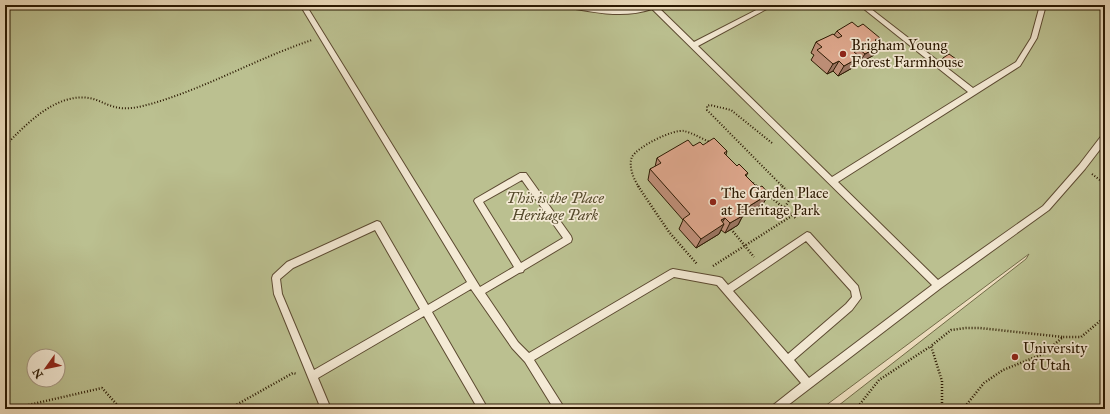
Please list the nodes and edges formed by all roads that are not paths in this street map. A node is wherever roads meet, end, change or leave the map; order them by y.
1 (303, 5) edge
2 (564, 5) edge
3 (771, 5) edge
4 (862, 5) edge
5 (1043, 5) edge
6 (653, 6) edge
7 (693, 45) junction
8 (973, 92) junction
9 (1105, 137) edge
10 (832, 181) junction
11 (520, 268) junction
12 (473, 283) junction
13 (938, 284) junction
14 (727, 290) junction
15 (479, 292) junction
16 (426, 311) junction
17 (528, 359) junction
18 (787, 360) junction
19 (312, 376) junction
20 (808, 384) junction
21 (326, 409) edge
22 (483, 409) edge
23 (560, 409) edge
24 (775, 409) edge

1 - 12 lane
2 - 6 lane
3 - 7 lane
4 - 8 lane
5 - 8 lane
6 - 7 lane
7 - 10 lane
8 - 10 lane
9 - 13 lane
10 - 13 lane
11 - 11 lane
11 - 15 lane
12 - 15 lane
12 - 16 lane
13 - 20 lane
14 - 17 lane
14 - 18 lane
14 - 18 lane
15 - 17 lane
16 - 19 lane
16 - 19 lane
16 - 22 lane
17 - 23 lane
18 - 20 lane
19 - 21 lane
20 - 24 lane

